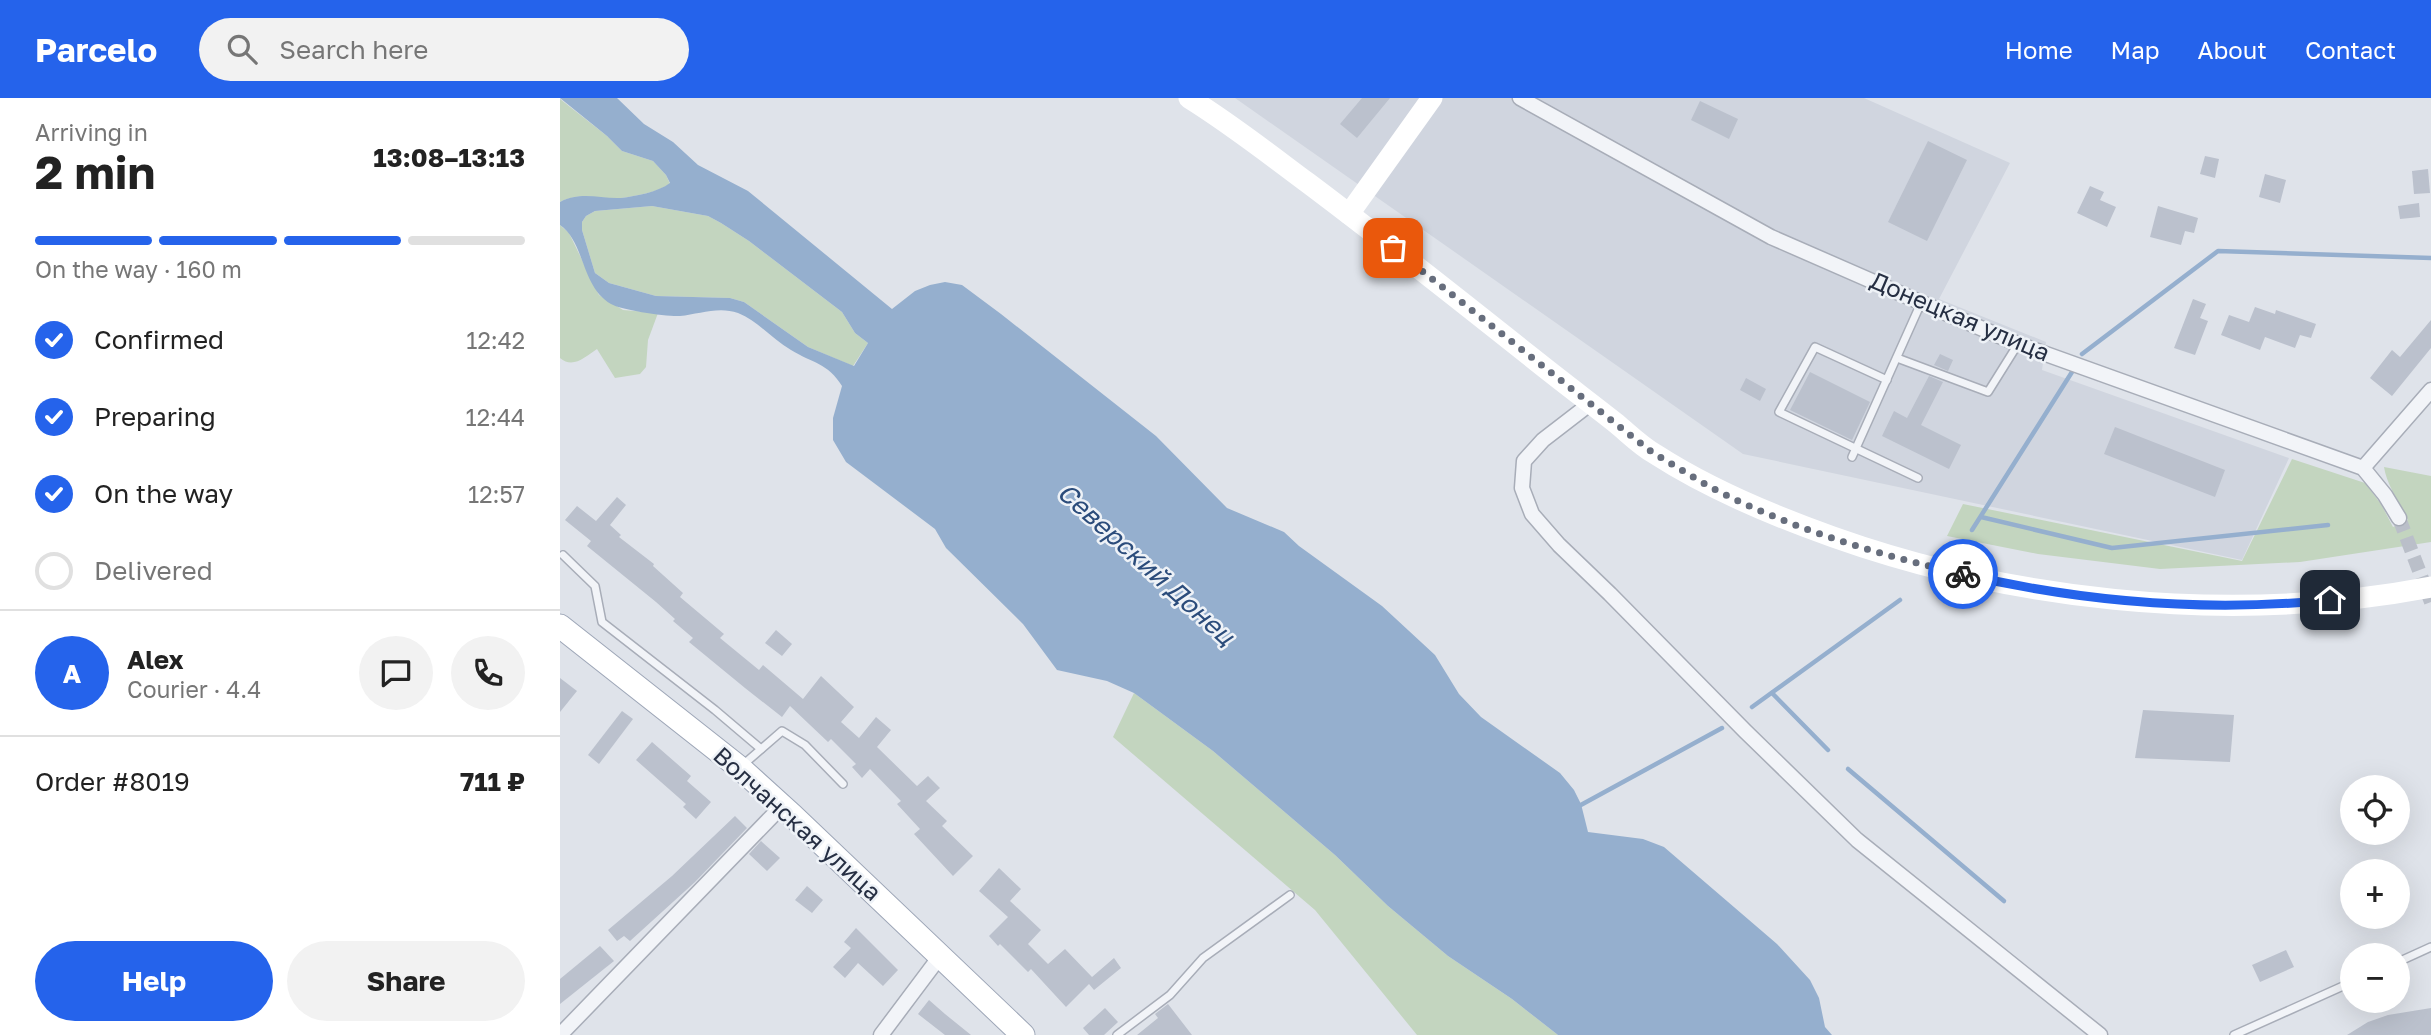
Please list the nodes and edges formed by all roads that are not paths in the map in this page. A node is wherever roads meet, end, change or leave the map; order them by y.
1 (1189, 98) edge
2 (1432, 98) edge
3 (1520, 98) edge
4 (1349, 214) junction
5 (1922, 303) junction
6 (2018, 344) junction
7 (1897, 358) junction
8 (1887, 380) junction
9 (2431, 390) edge
10 (1591, 404) junction
11 (1854, 453) junction
12 (2363, 468) junction
13 (1918, 478) dead end
14 (2399, 518) tunnel mouth
15 (563, 555) dead end
16 (2431, 587) edge
17 (560, 626) edge
18 (761, 749) junction
19 (740, 768) junction
20 (843, 784) dead end
21 (782, 806) junction
22 (1290, 895) dead end
23 (2431, 947) edge
24 (941, 955) junction
25 (2410, 957) edge
26 (2340, 987) edge
27 (560, 1035) edge
28 (881, 1035) edge
29 (1023, 1035) edge
30 (1117, 1035) edge
31 (2100, 1035) edge
32 (2234, 1035) edge

1 - 4 main road
2 - 4 main road
3 - 5 street, Донецкая улица
4 - 10 main road
5 - 6 street, Донецкая улица
5 - 7 lane
6 - 7 lane
6 - 12 street, Донецкая улица
7 - 8 lane
8 - 11 lane
8 - 11 lane
9 - 12 street
10 - 16 main road
10 - 31 street
11 - 13 lane
12 - 14 street
15 - 18 lane
17 - 19 main road, Волчанская улица
18 - 19 lane
18 - 20 lane
19 - 21 main road, Волчанская улица
21 - 24 main road, Волчанская улица
21 - 27 street
22 - 30 lane
23 - 25 lane
24 - 28 street
24 - 29 main road, Волчанская улица
26 - 32 lane

